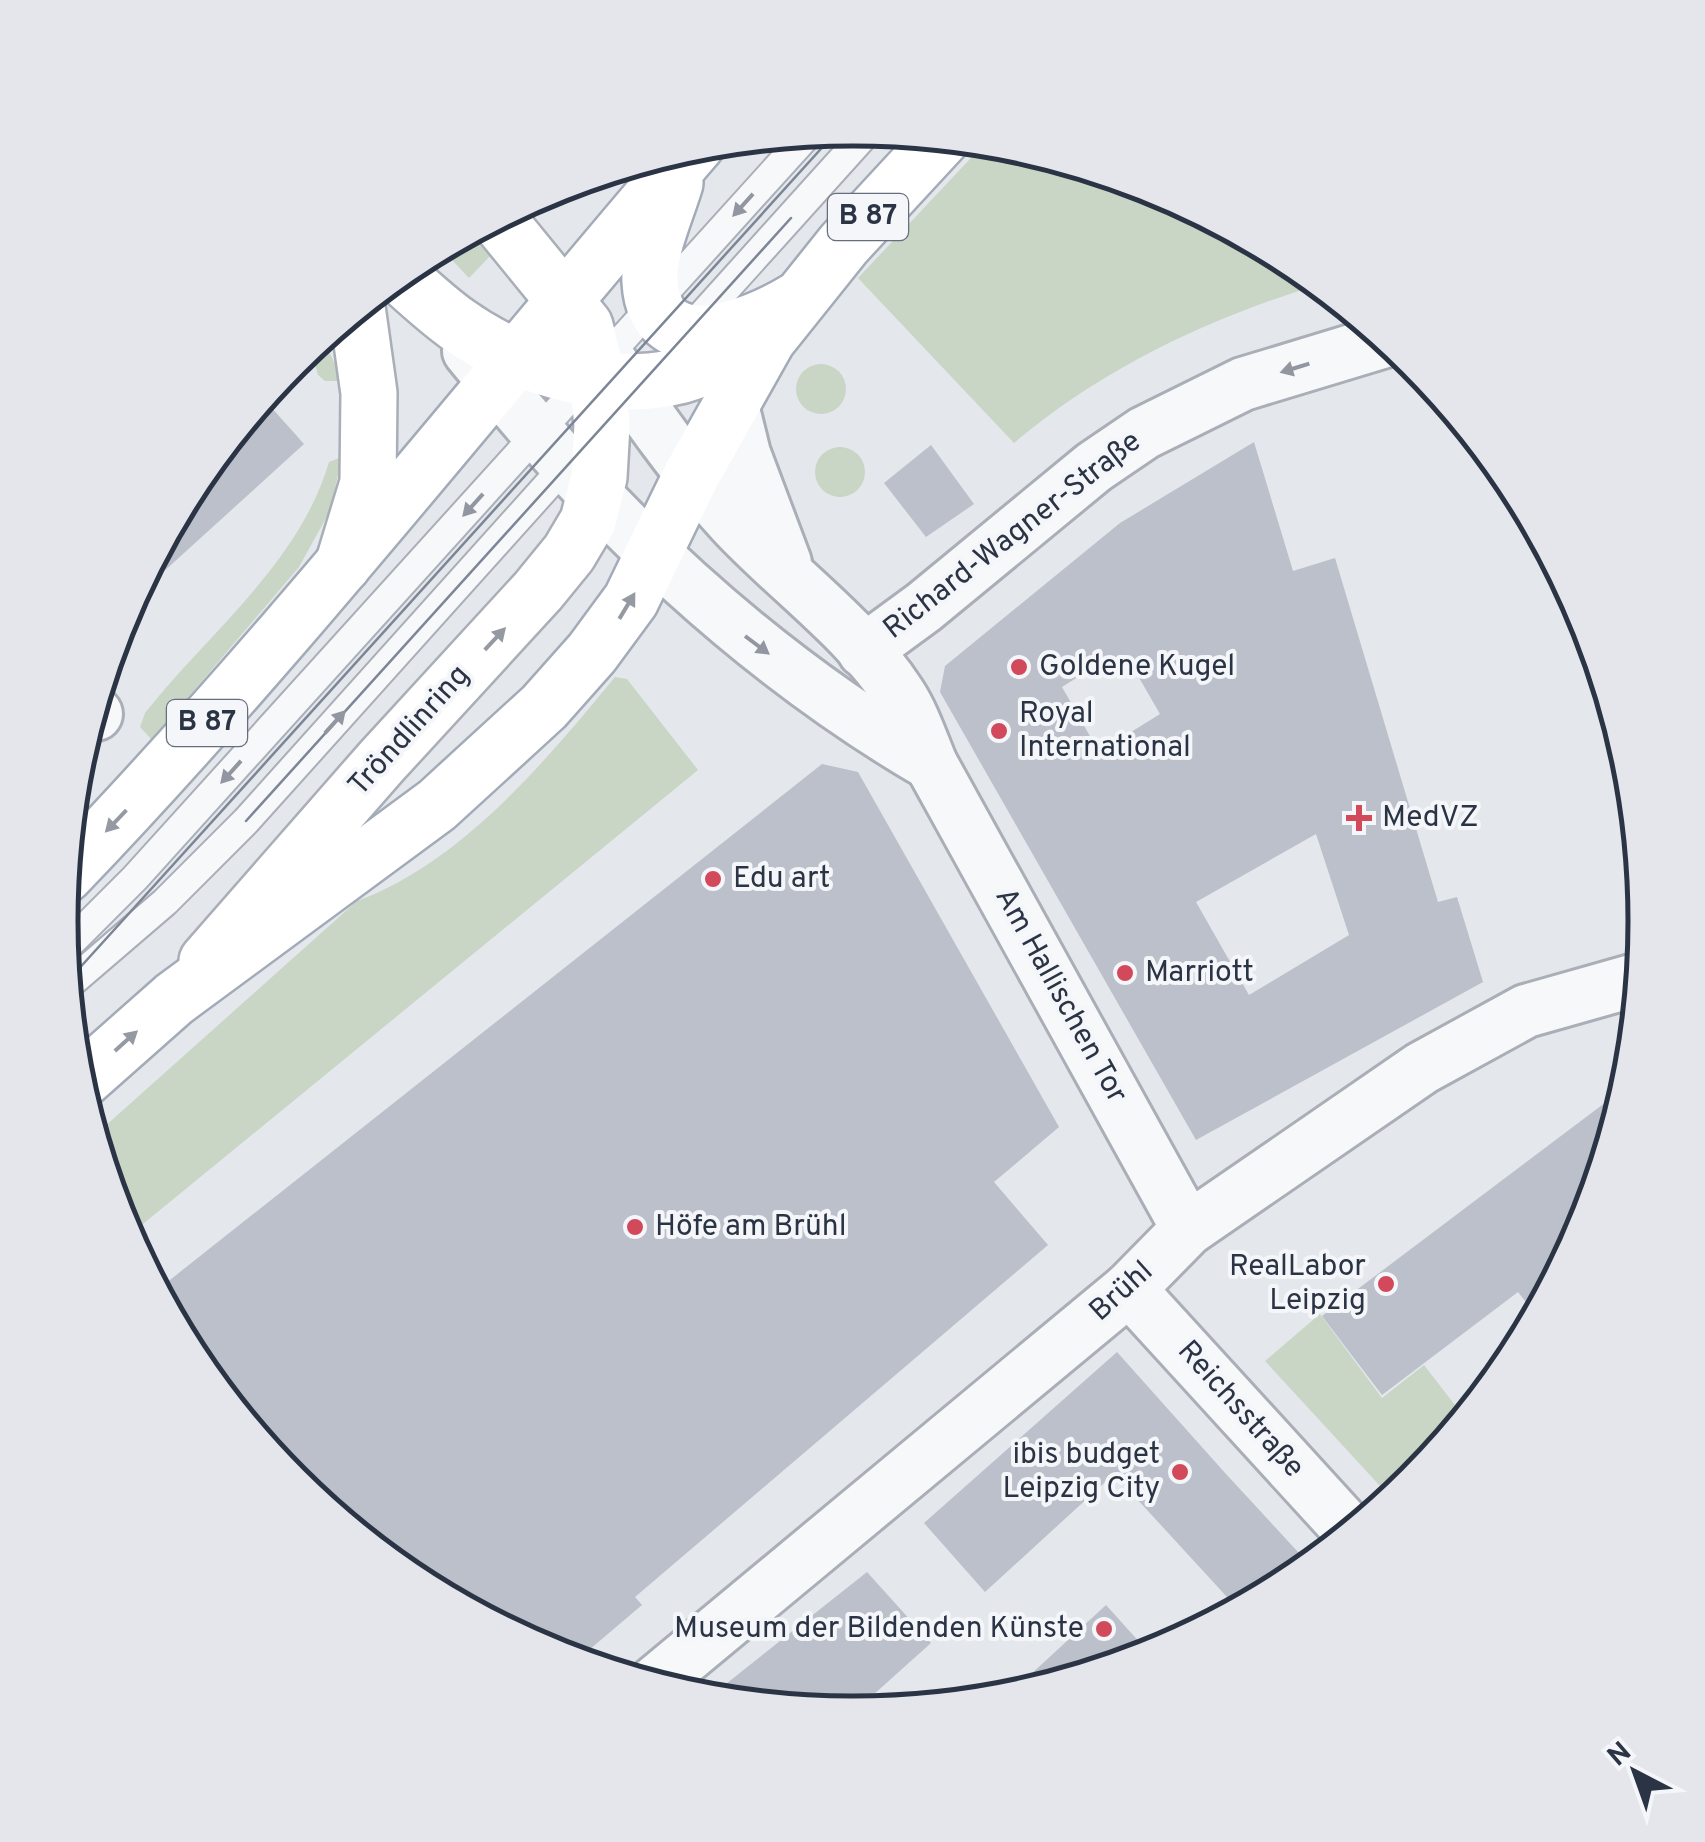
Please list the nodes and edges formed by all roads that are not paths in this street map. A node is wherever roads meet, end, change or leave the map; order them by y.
1 (857, 146) edge
2 (799, 148) edge
3 (931, 151) edge
4 (685, 165) edge
5 (678, 166) edge
6 (504, 229) edge
7 (415, 290) edge
8 (359, 324) edge
9 (692, 326) junction
10 (1371, 345) edge
11 (479, 404) junction
12 (615, 408) junction
13 (655, 555) junction
14 (343, 566) junction
15 (791, 579) junction
16 (864, 651) junction
17 (931, 764) junction
18 (80, 858) edge
19 (78, 935) edge
20 (79, 976) edge
21 (1625, 983) edge
22 (174, 999) junction
23 (92, 1072) edge
24 (1188, 1229) junction
25 (1129, 1288) junction
26 (1342, 1522) edge
27 (665, 1673) edge

1 - 9 lane
2 -> 9 lane
3 - 9 main road, B 87
4 - 9 main road
5 - 12 main road, B 87
6 - 12 main road
7 - 11 main road
8 - 14 main road
9 - 12 main road, B 87
9 - 12 street
9 - 12 main road
9 - 15 street, Am Hallischen Tor
10 -> 16 street, Richard-Wagner-Straße
11 - 12 main road, B 87
11 - 12 street
11 - 12 street
11 - 14 main road, B 87
12 - 13 main road, B 87
12 - 13 street
12 - 15 street, Am Hallischen Tor
12 -> 19 lane
20 -> 12 lane
22 -> 12 main road, Tröndlinring
13 -> 17 street
22 -> 13 main road, Tröndlinring / B 87
14 -> 18 main road, B 87
15 - 16 street, Am Hallischen Tor
16 - 17 street, Am Hallischen Tor
17 - 24 street, Am Hallischen Tor
21 - 24 street, Brühl
23 -> 22 main road, Tröndlinring / B 87
24 - 25 street, Brühl
25 - 26 street, Reichsstraße
25 - 27 street, Brühl

